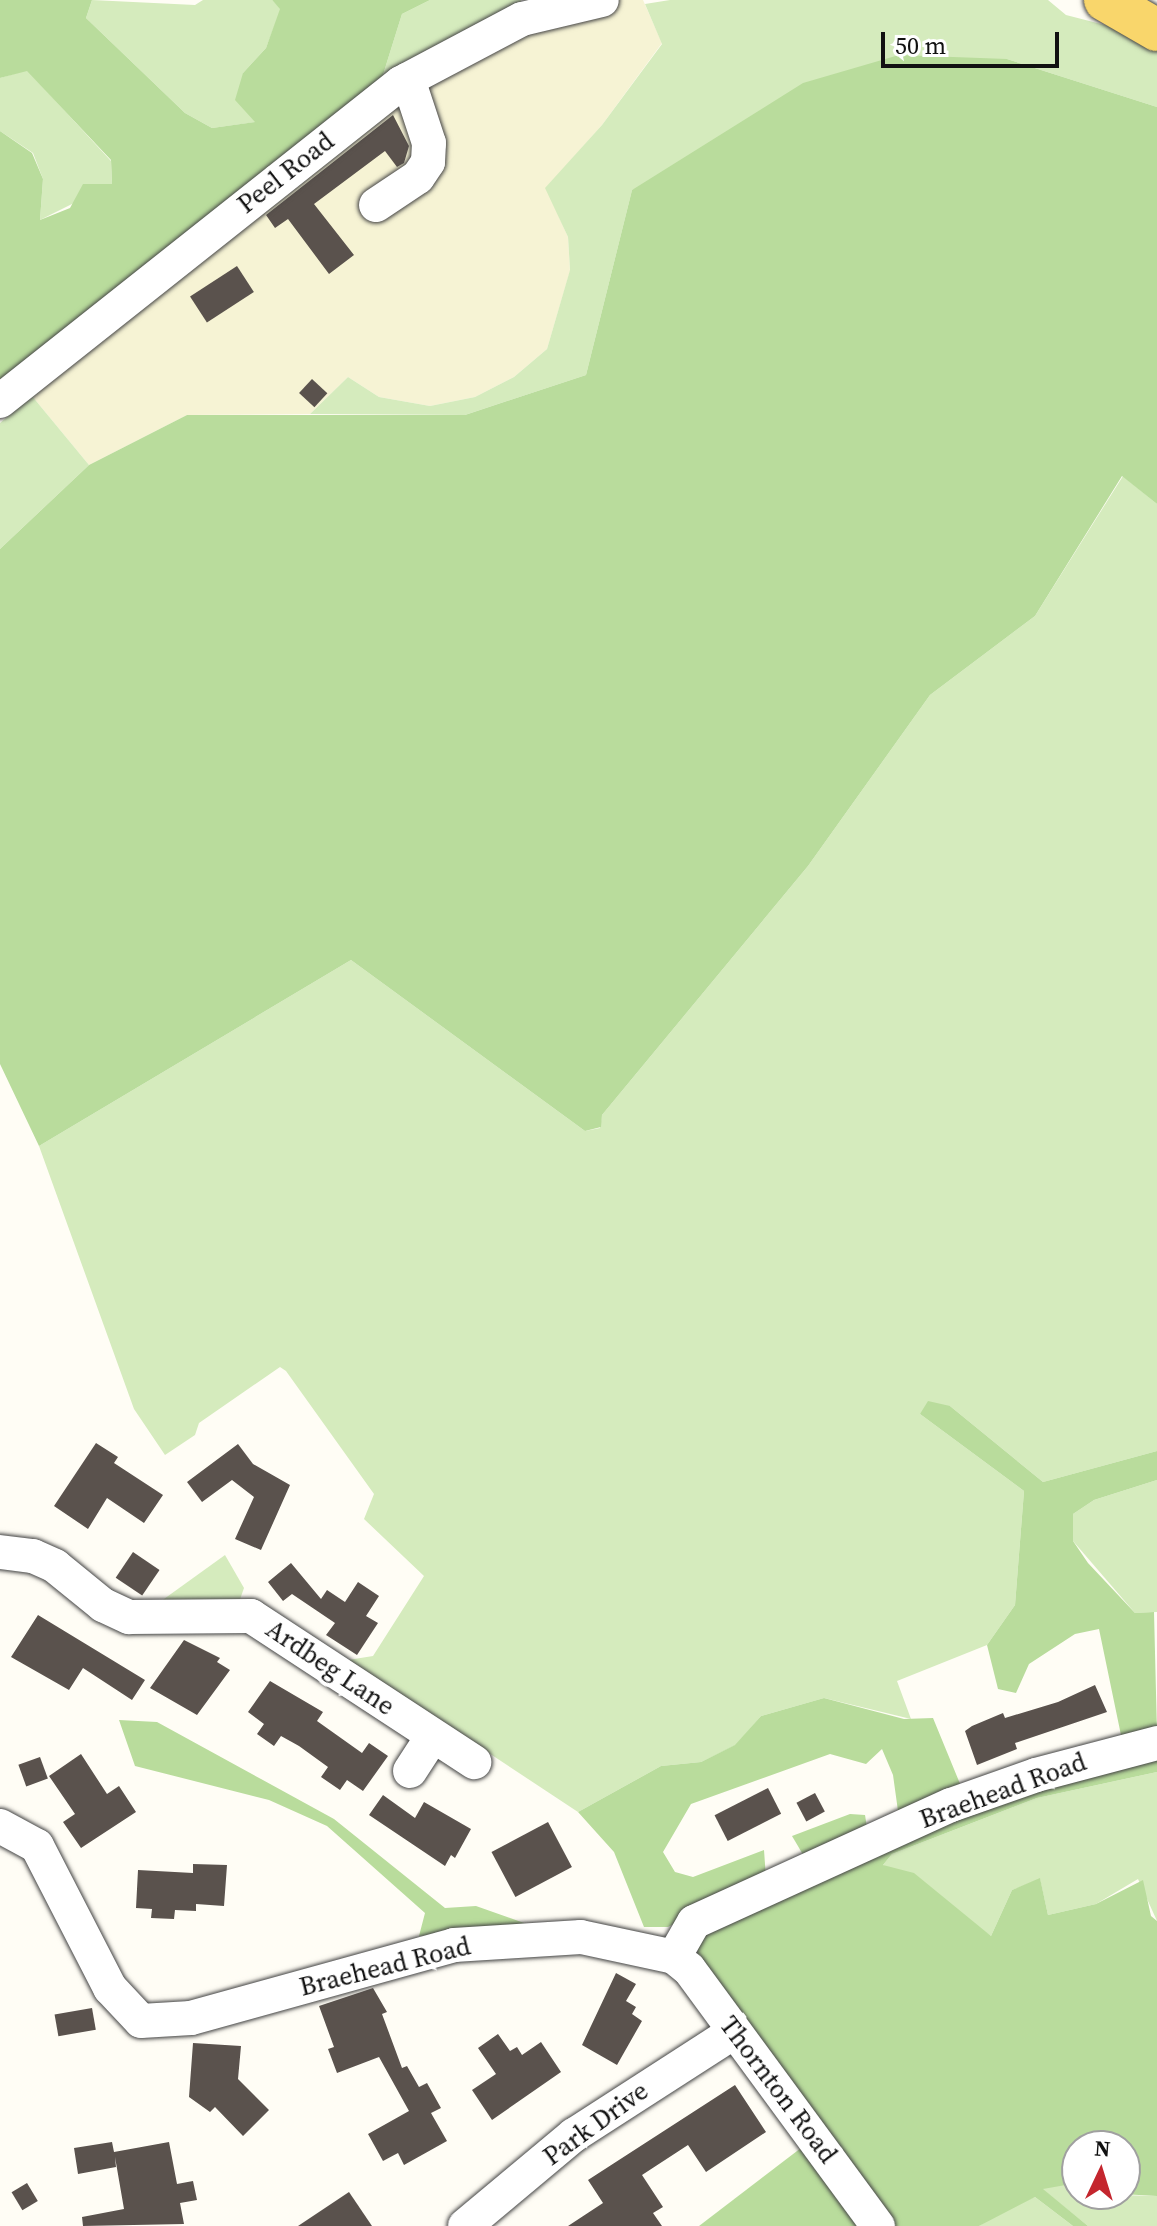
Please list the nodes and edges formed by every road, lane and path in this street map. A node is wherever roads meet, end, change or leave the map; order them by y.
1 (602, 0) edge
2 (1105, 0) edge
3 (1157, 30) edge
4 (408, 79) junction
5 (376, 205) dead end
6 (0, 401) edge
7 (0, 1552) edge
8 (432, 1737) junction
9 (1157, 1743) edge
10 (474, 1762) dead end
11 (410, 1771) dead end
12 (0, 1826) edge
13 (674, 1957) junction
14 (734, 2032) junction
15 (465, 2226) edge
16 (878, 2226) edge

1 - 4 street, Peel Road
2 - 3 main road
4 - 5 street
4 - 6 street, Peel Road
7 - 8 street, Ardbeg Lane
8 - 10 street, Ardbeg Lane
8 - 11 street
9 - 13 street, Braehead Road
12 - 13 street, Braehead Road
13 - 14 street, Thornton Road
14 - 15 street, Park Drive
14 - 16 street, Thornton Road

